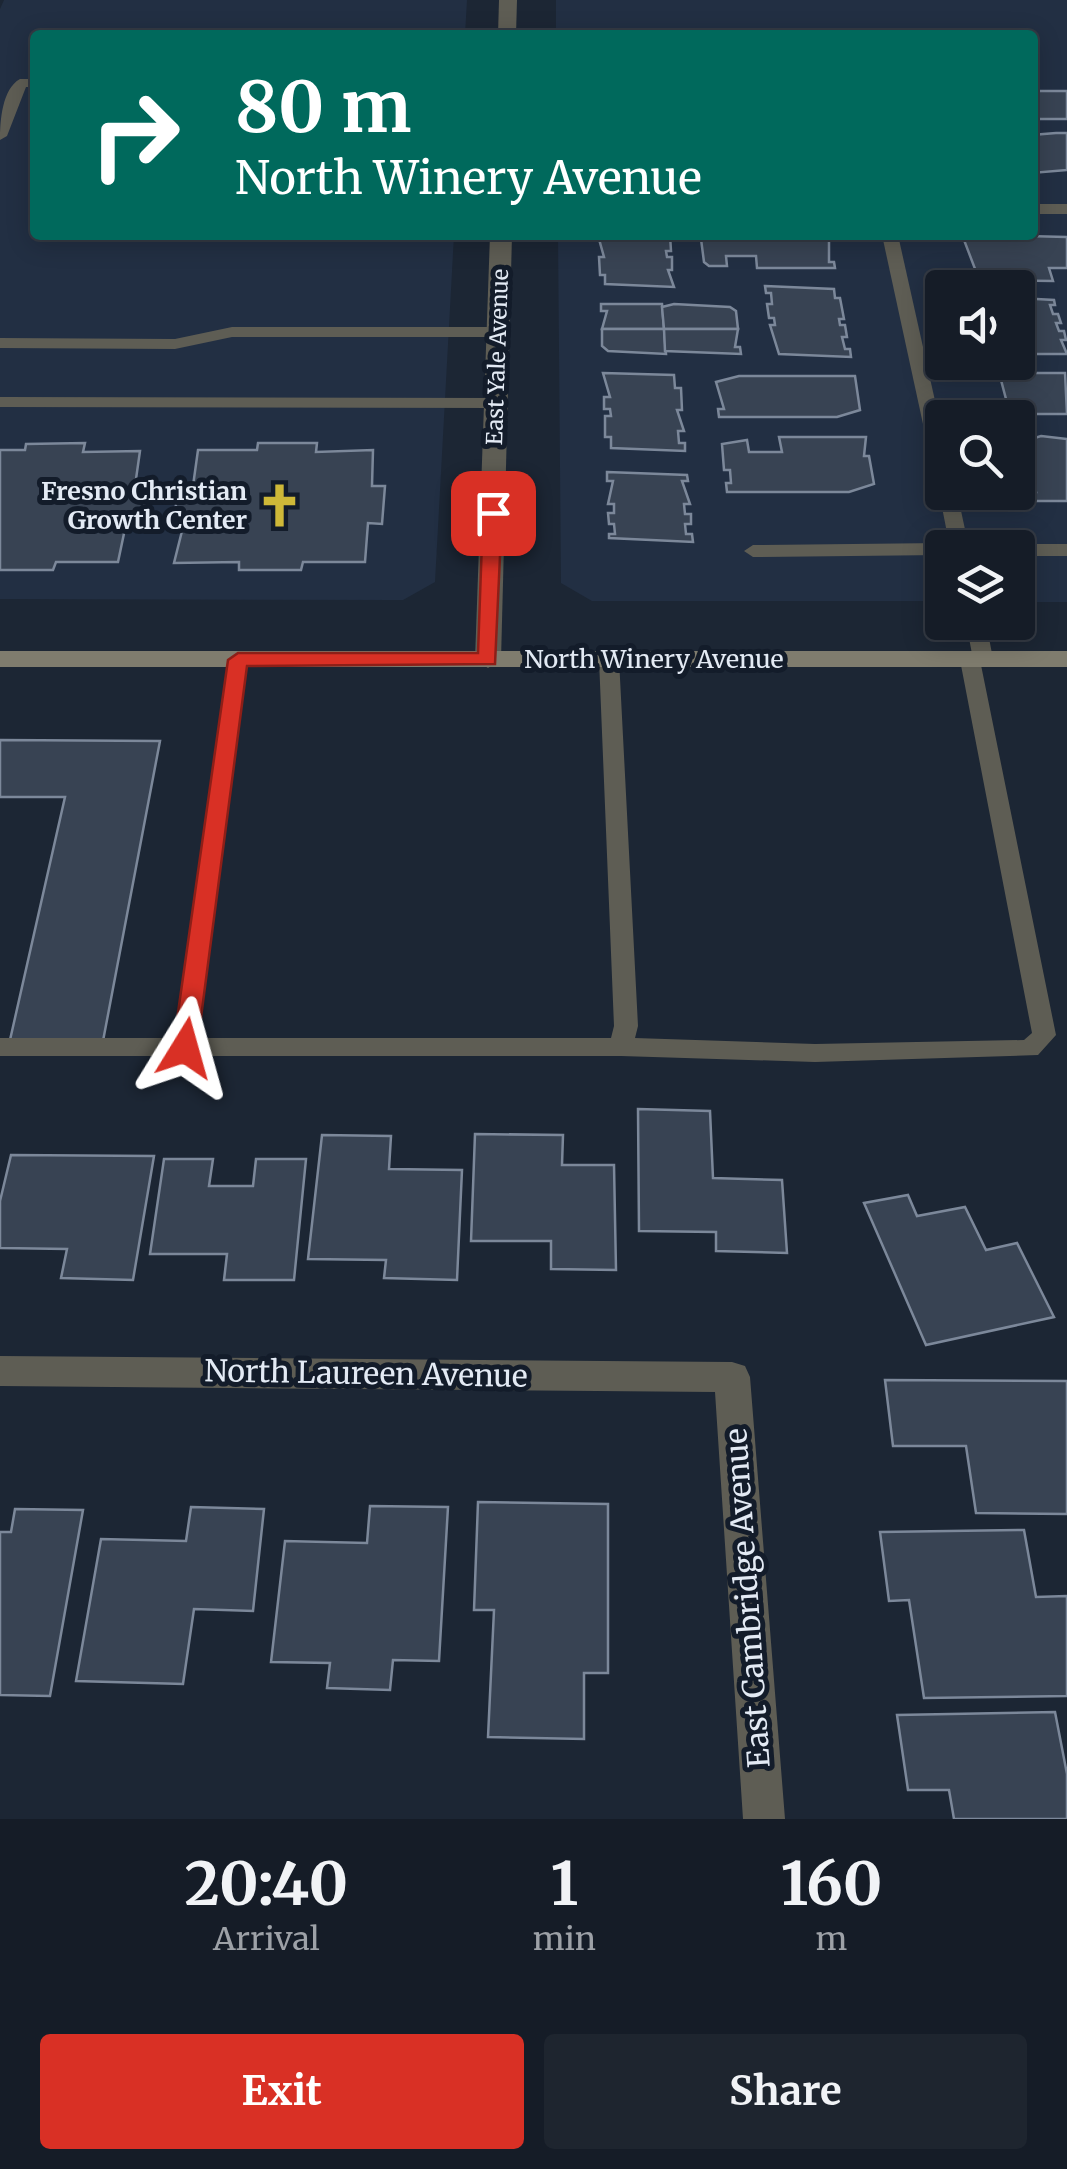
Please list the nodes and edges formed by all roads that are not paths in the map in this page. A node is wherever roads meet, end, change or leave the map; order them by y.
1 (508, 0) edge
2 (506, 30) edge
3 (30, 83) edge
4 (0, 136) edge
5 (1038, 209) edge
6 (1067, 209) edge
7 (501, 240) edge
8 (891, 240) edge
9 (498, 332) junction
10 (0, 343) edge
11 (927, 400) edge
12 (0, 402) edge
13 (496, 403) junction
14 (925, 550) edge
15 (1035, 550) edge
16 (1067, 550) edge
17 (752, 551) dead end
18 (976, 640) edge
19 (0, 659) edge
20 (609, 659) junction
21 (238, 660) junction
22 (488, 660) junction
23 (977, 660) junction
24 (1067, 660) edge
25 (0, 1047) edge
26 (621, 1047) junction
27 (185, 1048) junction
28 (0, 1370) edge
29 (732, 1378) joint
30 (764, 1819) edge

1 - 2 street
3 - 4 lane
5 - 6 lane
7 - 9 street, East Yale Avenue
8 - 11 lane
9 - 10 lane
9 - 13 street, East Yale Avenue
12 - 13 lane
13 - 22 street, East Yale Avenue
14 - 17 lane
15 - 16 lane
18 - 23 lane
19 - 21 street, North Winery Avenue
20 - 22 street, North Winery Avenue
20 - 23 street, North Winery Avenue
20 - 26 lane
21 - 22 street, North Winery Avenue
21 - 27 lane
23 - 24 street, North Winery Avenue
23 - 26 lane
25 - 27 lane
26 - 27 lane
28 - 29 street, North Laureen Avenue
29 - 30 street, East Cambridge Avenue

